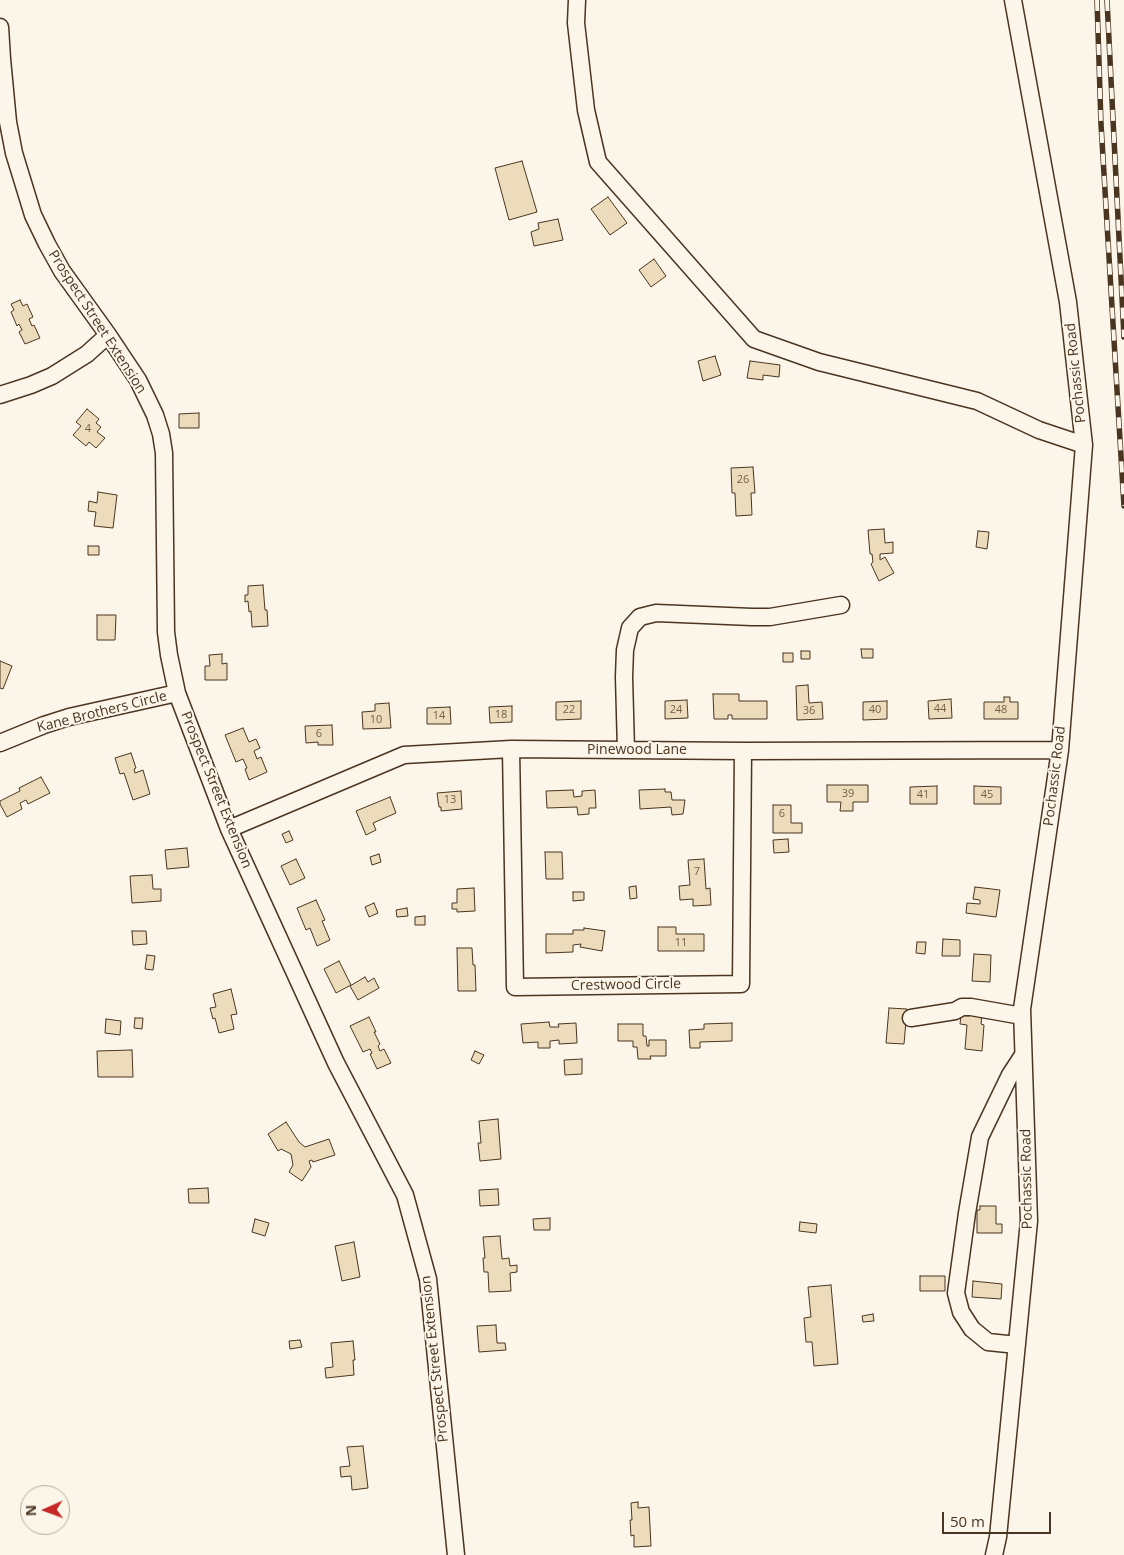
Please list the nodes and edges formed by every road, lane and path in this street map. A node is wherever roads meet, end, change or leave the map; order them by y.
1 (577, 0) edge
2 (1013, 0) edge
3 (0, 27) edge
4 (4, 123) edge
5 (108, 335) junction
6 (0, 394) edge
7 (1084, 445) junction
8 (841, 605) dead end
9 (177, 693) junction
10 (0, 743) edge
11 (511, 749) junction
12 (626, 750) junction
13 (1060, 750) junction
14 (743, 751) junction
15 (229, 829) junction
16 (1022, 1016) junction
17 (911, 1018) dead end
18 (1023, 1055) junction
19 (1017, 1345) junction
20 (456, 1555) edge
21 (994, 1555) edge

1 - 7 street
2 - 7 street, Pochassic Road
3 - 4 street, Prospect Street Extension
4 - 5 street, Prospect Street Extension
5 - 6 street
5 - 9 street, Prospect Street Extension
7 - 13 street, Pochassic Road
8 - 12 street
9 - 10 street, Kane Brothers Circle
9 - 15 street, Prospect Street Extension
11 - 12 street, Pinewood Lane
11 - 14 street, Crestwood Circle
11 - 15 street, Pinewood Lane
12 - 14 street, Pinewood Lane
13 - 14 street, Pinewood Lane
13 - 16 street, Pochassic Road
15 - 20 street, Prospect Street Extension
16 - 17 street
16 - 18 street, Pochassic Road
18 - 19 street, Pochassic Road
18 - 19 street
19 - 21 street, Pochassic Road

